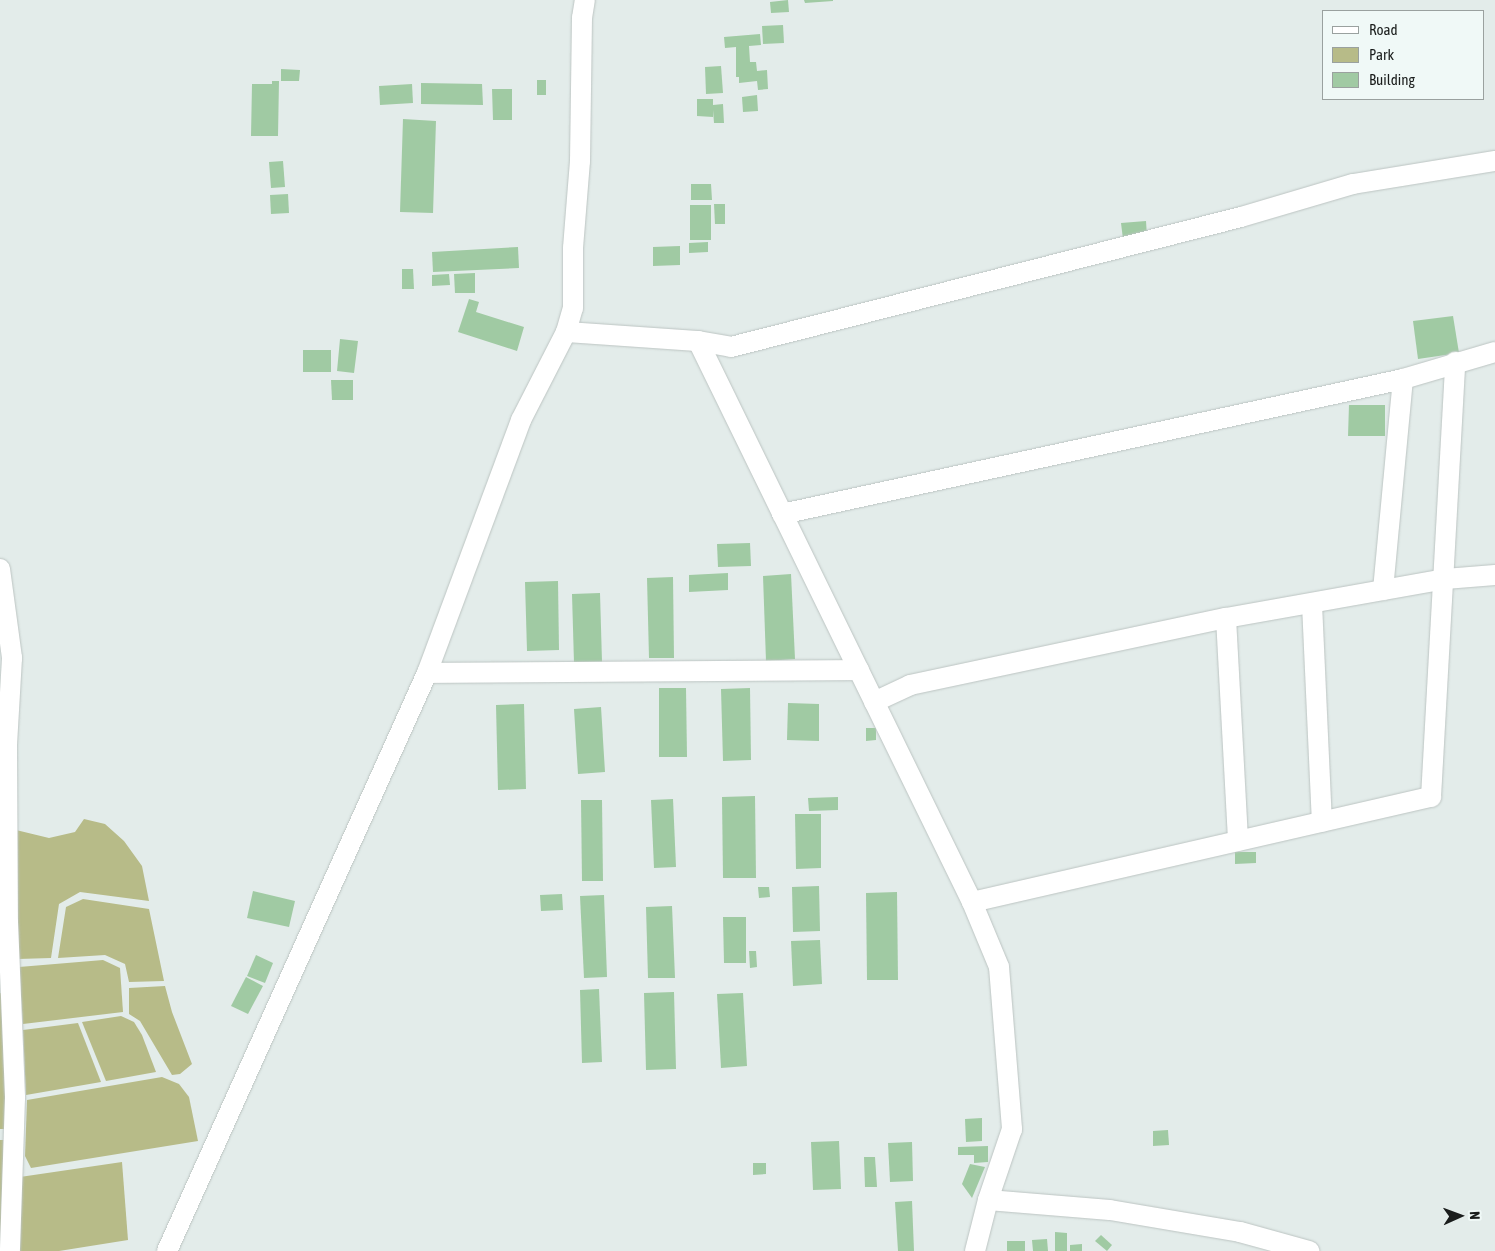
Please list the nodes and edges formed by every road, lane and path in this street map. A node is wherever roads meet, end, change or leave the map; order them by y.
1 (585, 0) edge
2 (1495, 161) edge
3 (566, 332) junction
4 (698, 341) junction
5 (1495, 352) edge
6 (1455, 362) junction
7 (1403, 379) junction
8 (782, 514) junction
9 (0, 569) edge
10 (1495, 575) edge
11 (1444, 579) junction
12 (1383, 590) junction
13 (1312, 604) junction
14 (1226, 618) junction
15 (859, 670) junction
16 (427, 673) junction
17 (874, 702) junction
18 (1322, 822) junction
19 (1238, 841) junction
20 (972, 902) junction
21 (988, 1200) junction
22 (10, 1251) edge
23 (167, 1251) edge
24 (976, 1251) edge
25 (1309, 1251) edge

1 - 3 street
2 - 4 street
3 - 4 street
3 - 16 street
4 - 8 street
5 - 6 street
6 - 7 street
6 - 11 street
7 - 8 street
7 - 12 street
8 - 15 street
9 - 22 street
10 - 11 street
11 - 12 street
11 - 18 street
12 - 13 street
13 - 14 street
13 - 18 street
14 - 17 street
14 - 19 street
15 - 16 street
15 - 17 street
16 - 23 street
17 - 20 street
18 - 19 street
19 - 20 street
20 - 21 street
21 - 24 street
21 - 25 street

